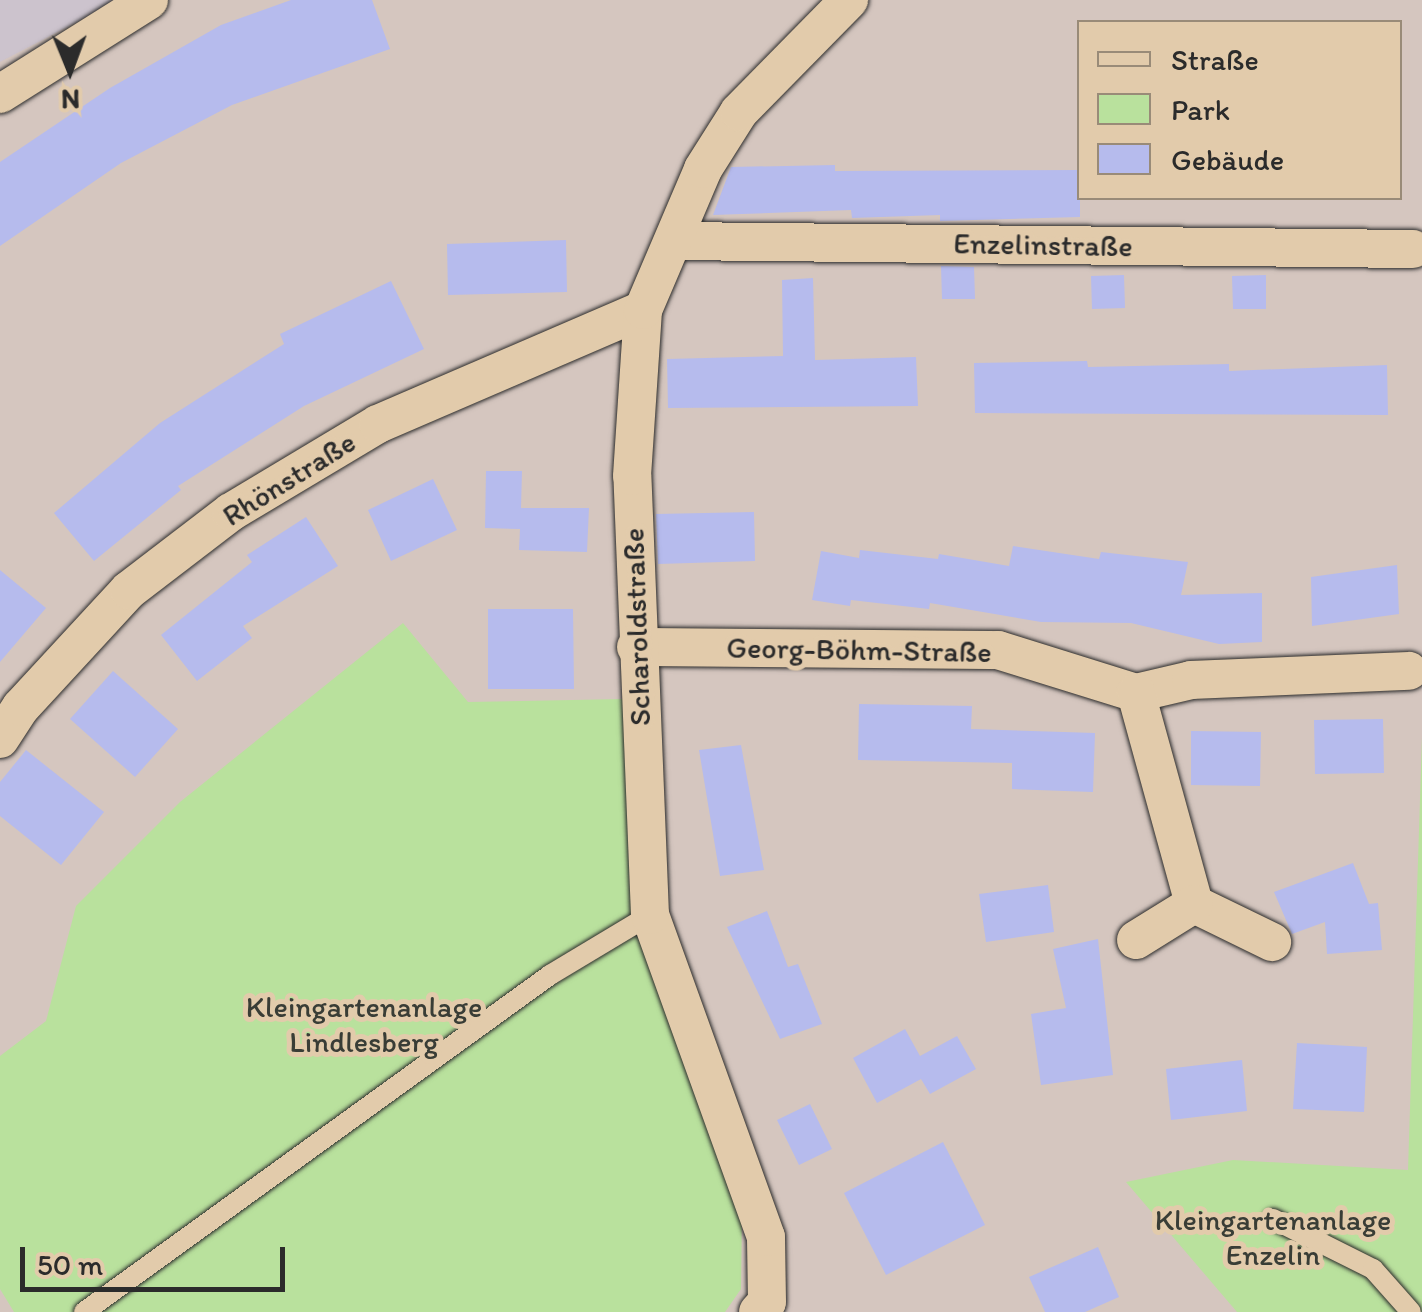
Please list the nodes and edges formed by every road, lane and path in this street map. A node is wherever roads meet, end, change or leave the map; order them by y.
1 (149, 0) edge
2 (850, 0) edge
3 (0, 94) edge
4 (674, 241) junction
5 (1413, 249) dead end
6 (643, 310) junction
7 (636, 647) junction
8 (1410, 672) dead end
9 (1136, 693) junction
10 (0, 739) edge
11 (1194, 904) junction
12 (650, 914) junction
13 (1136, 940) dead end
14 (1272, 942) dead end
15 (1273, 1219) dead end
16 (769, 1309) edge
17 (84, 1312) edge
18 (1411, 1312) edge

1 - 3 street
2 - 4 street, Scharoldstraße
4 - 5 street, Enzelinstraße
4 - 6 street, Scharoldstraße
6 - 7 street, Scharoldstraße
6 - 10 street, Rhönstraße
7 - 9 street, Georg-Böhm-Straße
7 - 12 street, Scharoldstraße
8 - 9 street
9 - 11 street
11 - 13 street
11 - 14 street
12 - 16 street, Scharoldstraße
12 - 17 lane
15 - 18 lane

